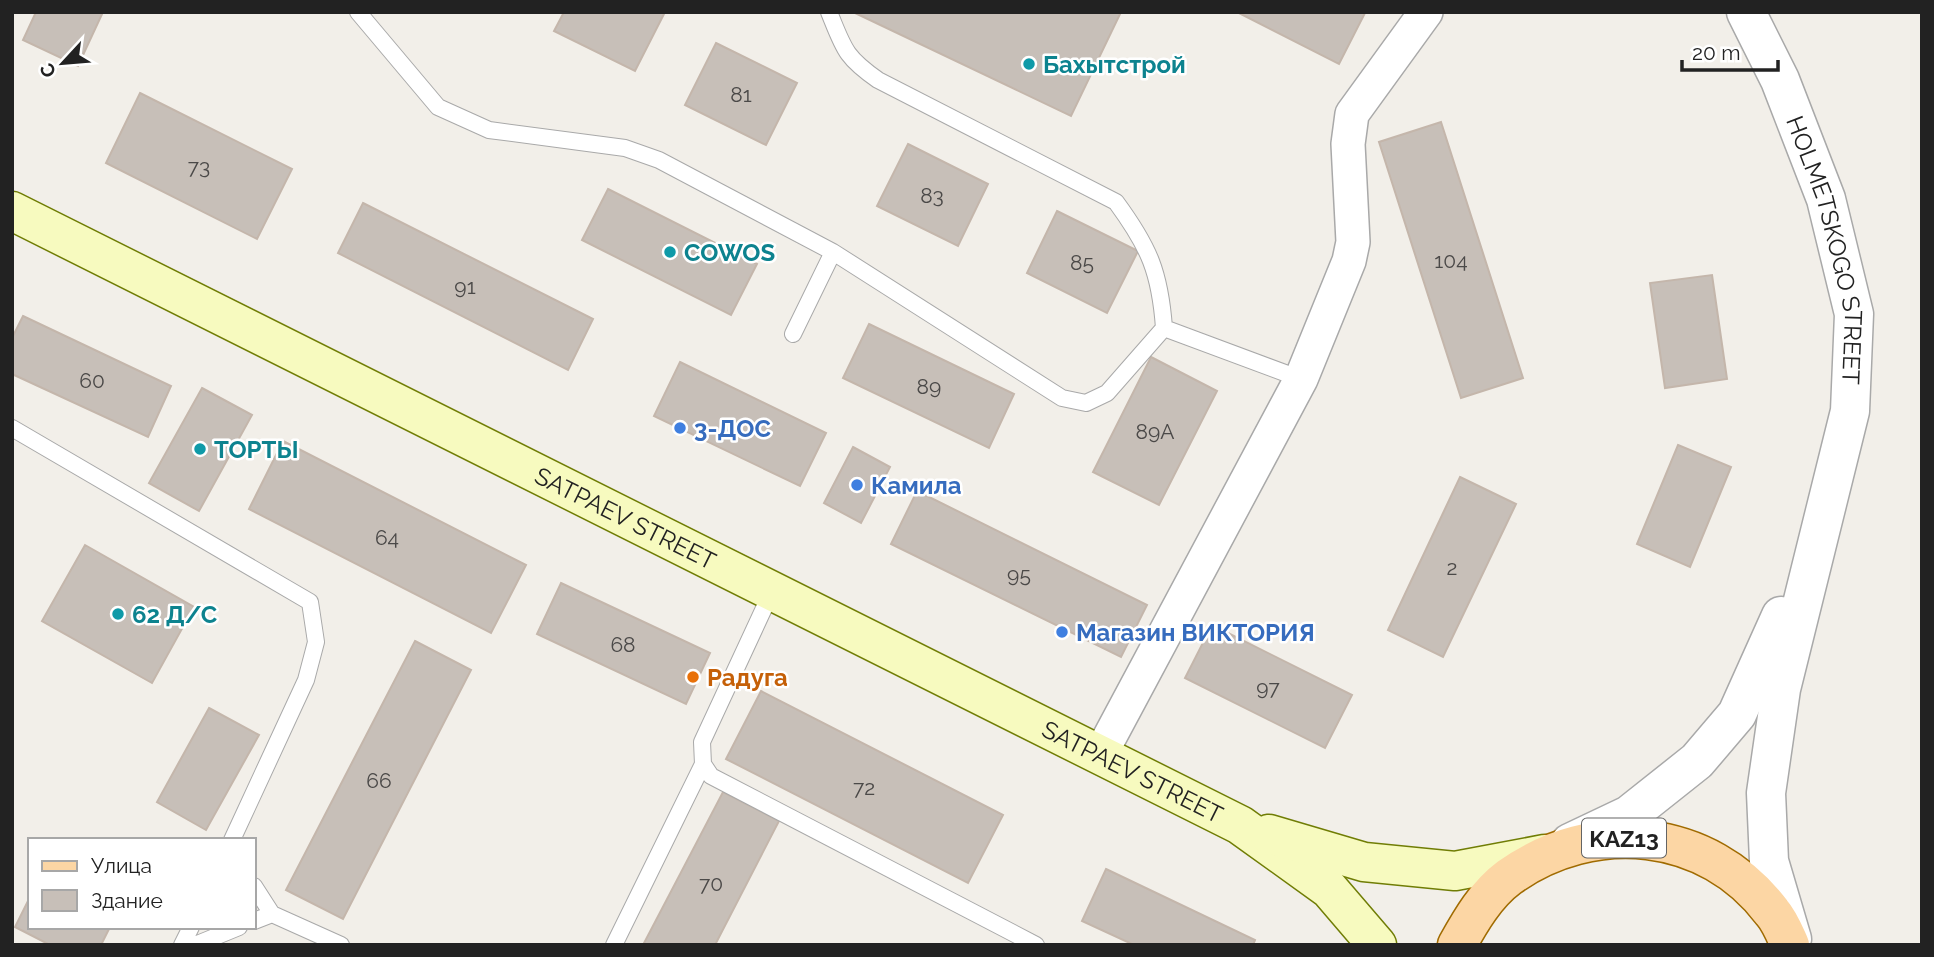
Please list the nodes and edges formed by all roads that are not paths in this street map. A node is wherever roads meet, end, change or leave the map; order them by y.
1 (358, 12) edge
2 (829, 12) edge
3 (1426, 12) edge
4 (1746, 12) edge
5 (12, 211) edge
6 (833, 252) junction
7 (1164, 328) junction
8 (793, 334) dead end
9 (1301, 379) junction
10 (12, 428) edge
11 (1830, 498) junction
12 (772, 591) junction
13 (1100, 755) junction
14 (702, 764) junction
15 (1240, 825) junction
16 (233, 838) edge
17 (1549, 853) junction
18 (256, 889) edge
19 (272, 914) junction
20 (256, 920) edge
21 (190, 929) edge
22 (234, 929) edge
23 (182, 945) edge
24 (195, 945) edge
25 (341, 945) edge
26 (614, 945) edge
27 (1036, 945) edge
28 (1377, 945) edge
29 (1457, 945) edge
30 (1792, 945) edge

1 - 6 lane
2 - 7 lane
3 - 9 street
4 - 11 street, HOLMETSKOGO STREET
5 - 12 main road, SATPAEV STREET
6 - 7 lane
6 - 8 lane
7 - 9 lane
9 - 13 street
10 - 16 lane
11 - 17 street
11 - 30 street
12 - 13 main road, SATPAEV STREET
12 - 14 lane
13 - 15 main road, SATPAEV STREET
14 - 26 lane
14 - 27 lane
15 - 17 main road
15 - 28 main road
17 - 29 main road, KAZ13
17 - 30 main road, KAZ13
18 - 19 lane
19 - 20 lane
19 - 25 lane
21 - 23 lane
22 - 24 lane

